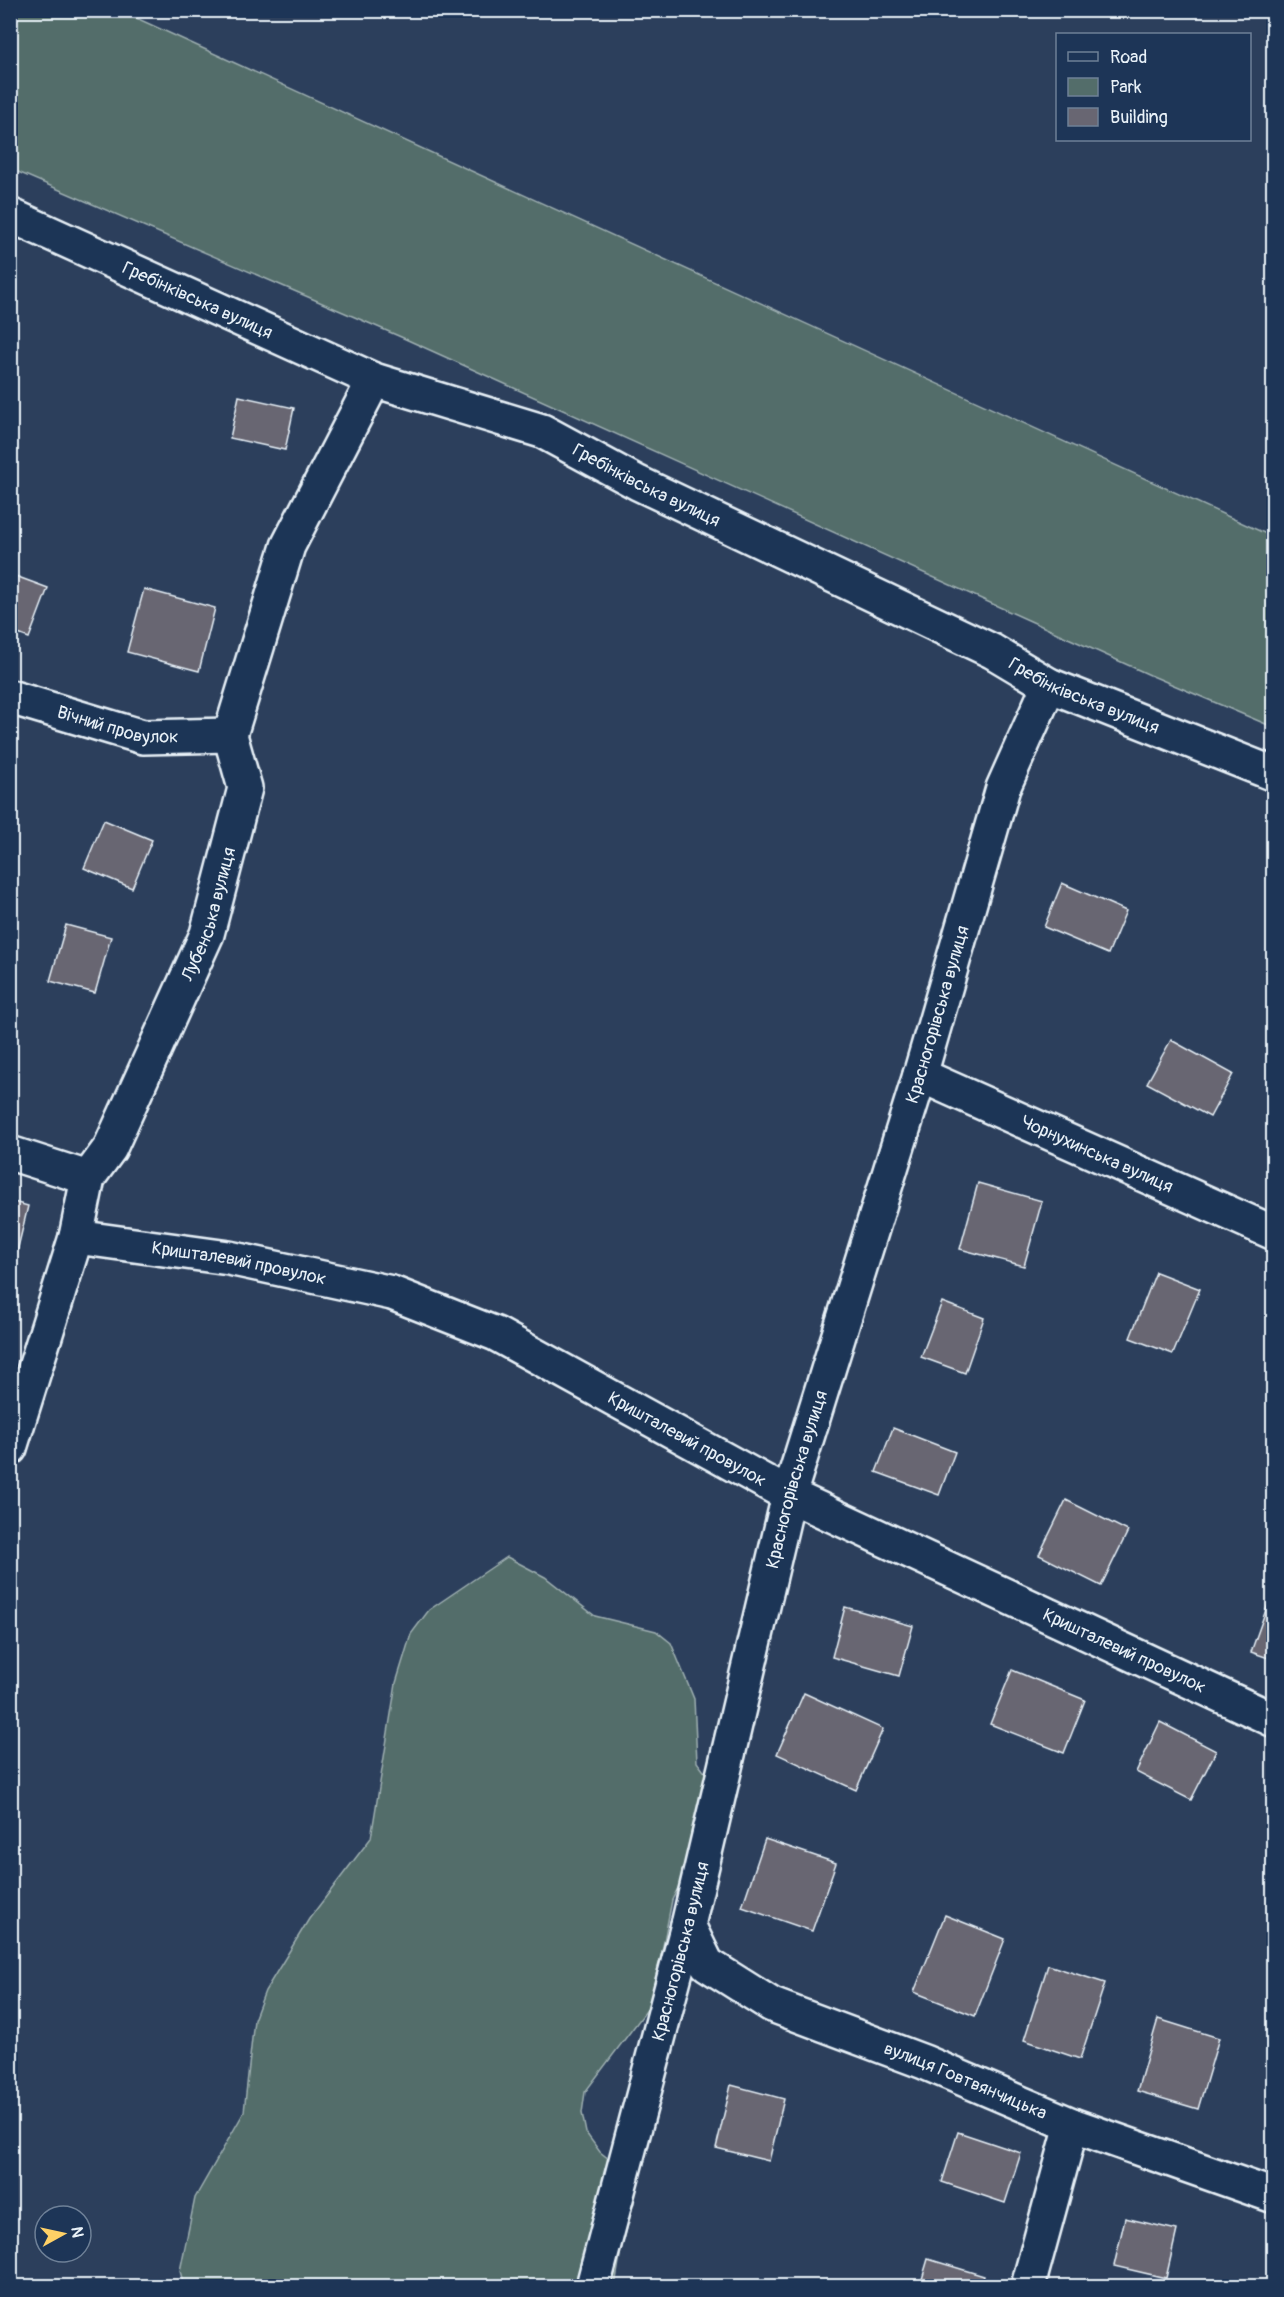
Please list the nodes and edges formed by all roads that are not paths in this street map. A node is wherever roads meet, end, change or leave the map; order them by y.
1 (10, 214) edge
2 (374, 380) junction
3 (1049, 685) junction
4 (10, 697) edge
5 (230, 735) junction
6 (1274, 774) edge
7 (920, 1075) junction
8 (10, 1154) edge
9 (88, 1178) junction
10 (1274, 1233) edge
11 (76, 1236) junction
12 (10, 1448) edge
13 (789, 1495) junction
14 (1274, 1720) edge
15 (688, 1925) junction
16 (1072, 2125) junction
17 (1274, 2196) edge
18 (593, 2286) edge
19 (1028, 2286) edge

1 - 2 street, Гребінківська вулиця
2 - 3 street, Гребінківська вулиця
2 - 5 street
3 - 6 street, Гребінківська вулиця
3 - 7 street, Красногорівська вулиця
4 - 5 street, Вічний провулок
5 - 9 street, Лубенська вулиця
7 - 10 street, Чорнухинська вулиця
7 - 13 street, Красногорівська вулиця
8 - 9 street
9 - 11 street, Лубенська вулиця
11 - 12 street, Лубенська вулиця
11 - 13 street, Кришталевий провулок
13 - 14 street, Кришталевий провулок
13 - 15 street, Красногорівська вулиця
15 - 16 street, вулиця Говтвянчицька
15 - 18 street, Красногорівська вулиця
16 - 17 street, вулиця Говтвянчицька
16 - 19 street

